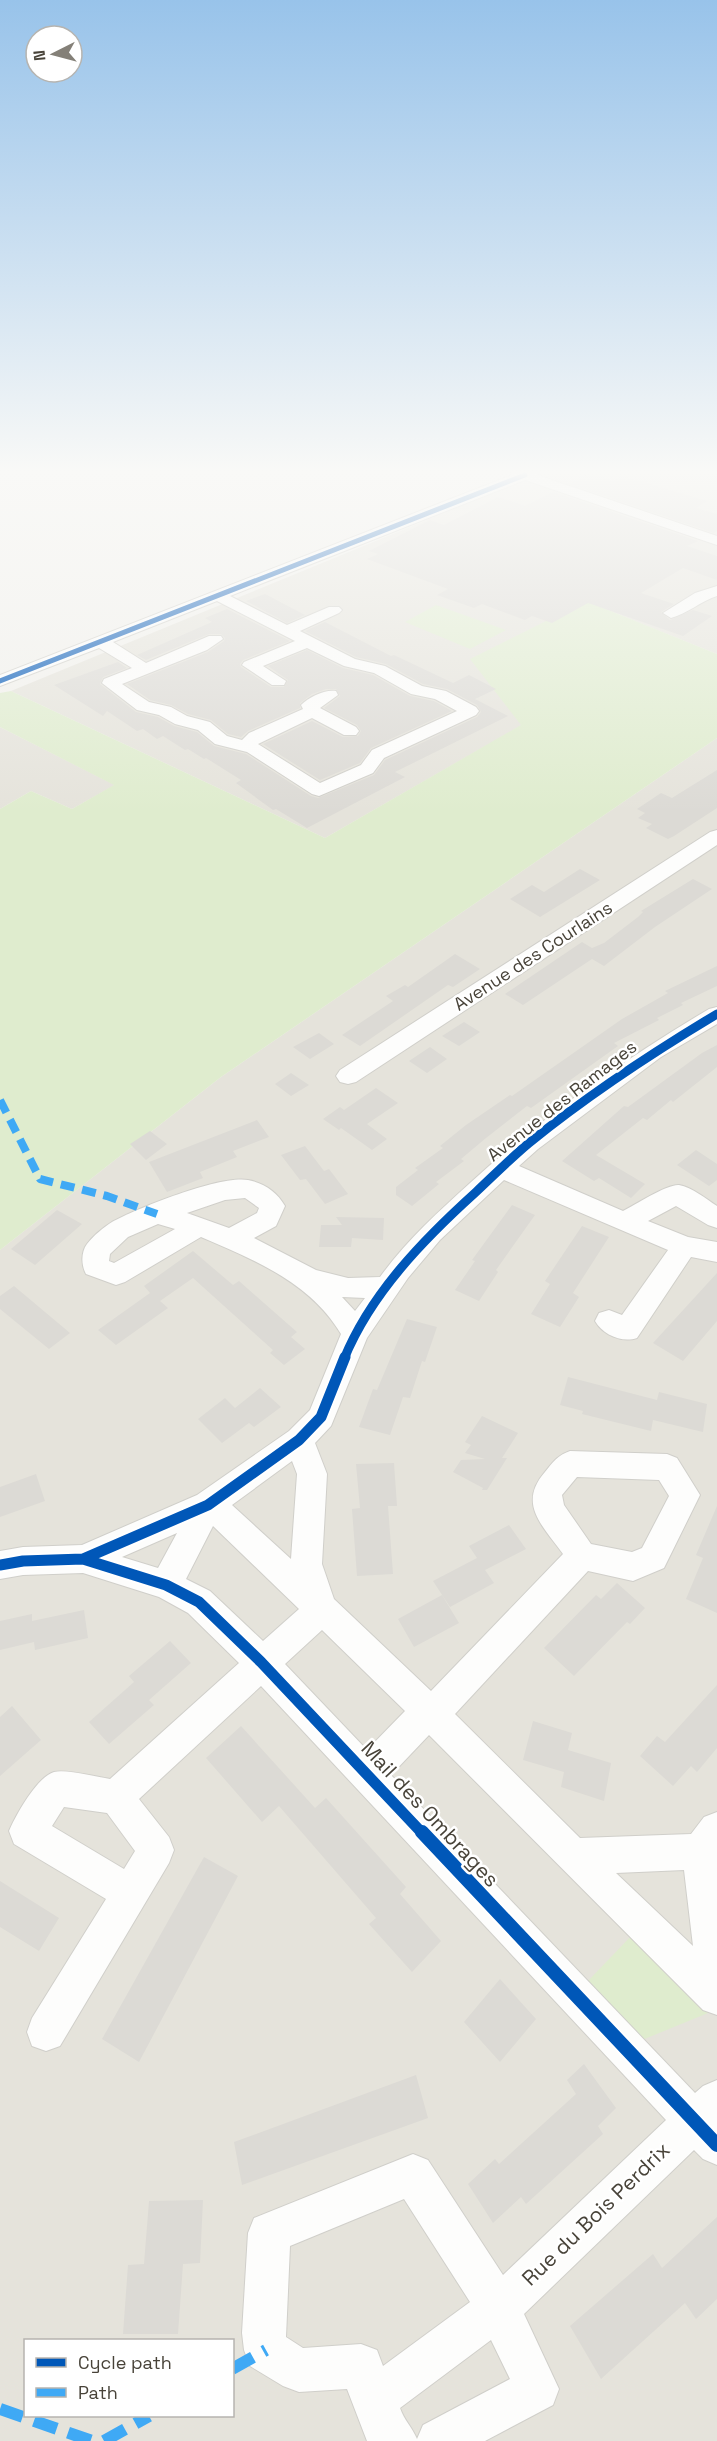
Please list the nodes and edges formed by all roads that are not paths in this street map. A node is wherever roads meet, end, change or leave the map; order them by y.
1 (245, 585) edge
2 (717, 591) edge
3 (218, 596) junction
4 (334, 610) dead end
5 (671, 613) dead end
6 (287, 631) junction
7 (215, 639) dead end
8 (100, 641) junction
9 (309, 641) junction
10 (145, 669) junction
11 (0, 681) edge
12 (278, 681) dead end
13 (330, 695) dead end
14 (312, 711) junction
15 (350, 731) dead end
16 (246, 746) junction
17 (717, 836) edge
18 (717, 1014) edge
19 (348, 1076) dead end
20 (500, 1168) junction
21 (157, 1214) junction
22 (717, 1218) edge
23 (624, 1222) junction
24 (200, 1226) junction
25 (230, 1239) junction
26 (686, 1246) junction
27 (717, 1252) edge
28 (309, 1279) junction
29 (387, 1287) junction
30 (609, 1321) dead end
31 (355, 1333) junction
32 (299, 1440) junction
33 (208, 1505) junction
34 (582, 1556) dead end
35 (83, 1559) junction
36 (0, 1565) edge
37 (166, 1585) junction
38 (322, 1609) junction
39 (261, 1662) junction
40 (429, 1712) junction
41 (368, 1774) junction
42 (116, 1797) junction
43 (708, 1841) edge
44 (573, 1856) junction
45 (130, 1893) junction
46 (717, 1989) edge
47 (717, 1996) edge
48 (46, 2032) dead end
49 (710, 2123) edge
50 (500, 2308) junction
51 (373, 2400) junction
52 (396, 2441) edge
53 (439, 2441) edge

1 - 3 street
2 - 5 street
3 - 6 street
3 - 8 street
4 - 6 street
6 - 9 street
7 - 10 street
8 - 10 street
8 - 11 street
9 - 12 street
9 - 16 street
10 - 16 street
13 - 14 street
14 - 15 street
14 - 16 street
17 - 19 street, Avenue des Courlains
18 - 20 street, Avenue des Ramages
20 - 23 street
20 - 29 street, Avenue des Ramages
21 - 24 street
21 - 24 street
21 - 25 street
22 - 23 street
23 - 26 street
24 - 25 street
25 - 28 street
26 - 27 street
26 - 30 street
28 - 29 street
28 - 31 street
29 - 31 street, Avenue des Ramages
31 - 32 street, Avenue des Ramages
32 - 33 street, Avenue des Ramages
32 - 38 street
33 - 35 street, Avenue des Ramages
33 - 37 street
33 - 38 street
34 - 40 street
35 - 36 street
35 - 37 street, Mail des Ombrages
37 - 39 street, Mail des Ombrages
38 - 39 street
38 - 40 street
39 - 41 street, Mail des Ombrages
39 - 42 street
40 - 41 street
40 - 44 street
41 - 49 street, Mail des Ombrages
42 - 45 street
42 - 45 street
43 - 44 street
43 - 46 street
44 - 47 street
45 - 48 street
49 - 50 street, Rue du Bois Perdrix
50 - 51 street, Rue du Bois Perdrix
50 - 51 street
50 - 53 street
51 - 52 street

